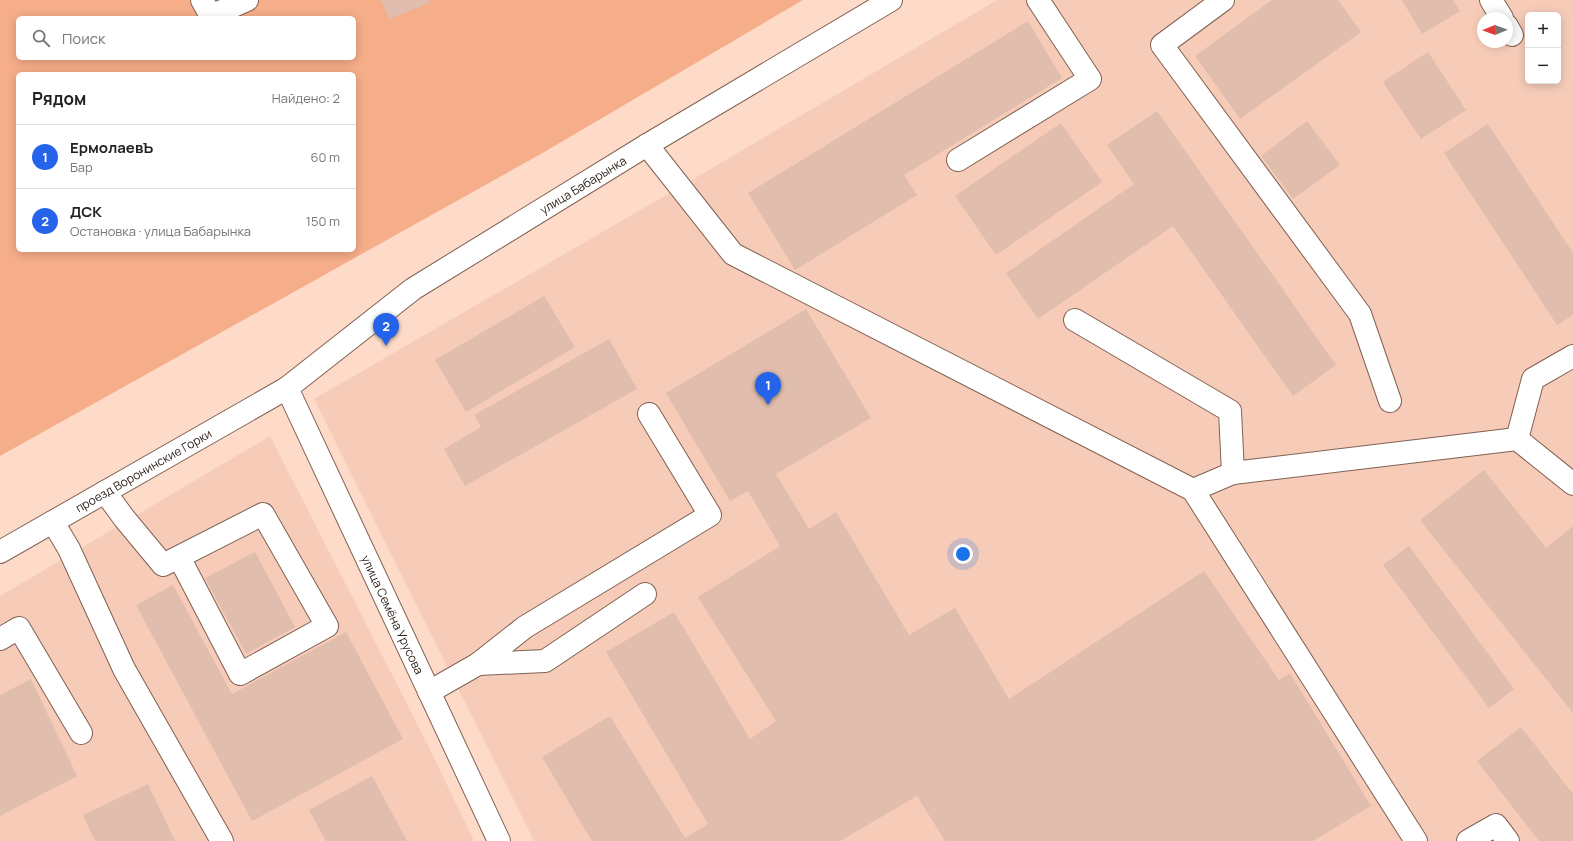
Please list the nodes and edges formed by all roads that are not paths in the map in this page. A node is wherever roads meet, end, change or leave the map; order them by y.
1 (202, 0) edge
2 (247, 0) edge
3 (891, 0) edge
4 (1038, 0) edge
5 (1223, 0) edge
6 (1491, 0) edge
7 (1498, 12) edge
8 (647, 145) junction
9 (958, 160) dead end
10 (1075, 320) dead end
11 (1573, 356) edge
12 (287, 388) junction
13 (1390, 401) dead end
14 (649, 414) dead end
15 (1517, 438) junction
16 (1232, 473) junction
17 (1573, 484) edge
18 (1193, 490) junction
19 (105, 492) junction
20 (53, 522) junction
21 (0, 552) edge
22 (179, 557) junction
23 (645, 594) dead end
24 (0, 639) edge
25 (478, 664) junction
26 (429, 692) junction
27 (81, 733) dead end
28 (222, 841) edge
29 (499, 841) edge
30 (1416, 841) edge
31 (1468, 841) edge
32 (1508, 841) edge

1 - 2 street
3 - 8 street, улица Бабарынка
4 - 9 street
5 - 13 street
6 - 7 street
8 - 12 street, улица Бабарынка
8 - 18 street
10 - 16 street
11 - 15 street
12 - 19 street, проезд Воронинские Горки
12 - 26 street, улица Семёна Урусова
14 - 25 street
15 - 16 street
15 - 17 street
16 - 18 street
18 - 30 street
19 - 20 street, проезд Воронинские Горки
19 - 22 street
20 - 21 street, проезд Воронинские Горки
20 - 28 street
22 - 22 street
23 - 25 street
24 - 27 street
25 - 26 street
26 - 29 street, улица Семёна Урусова
31 - 32 street

